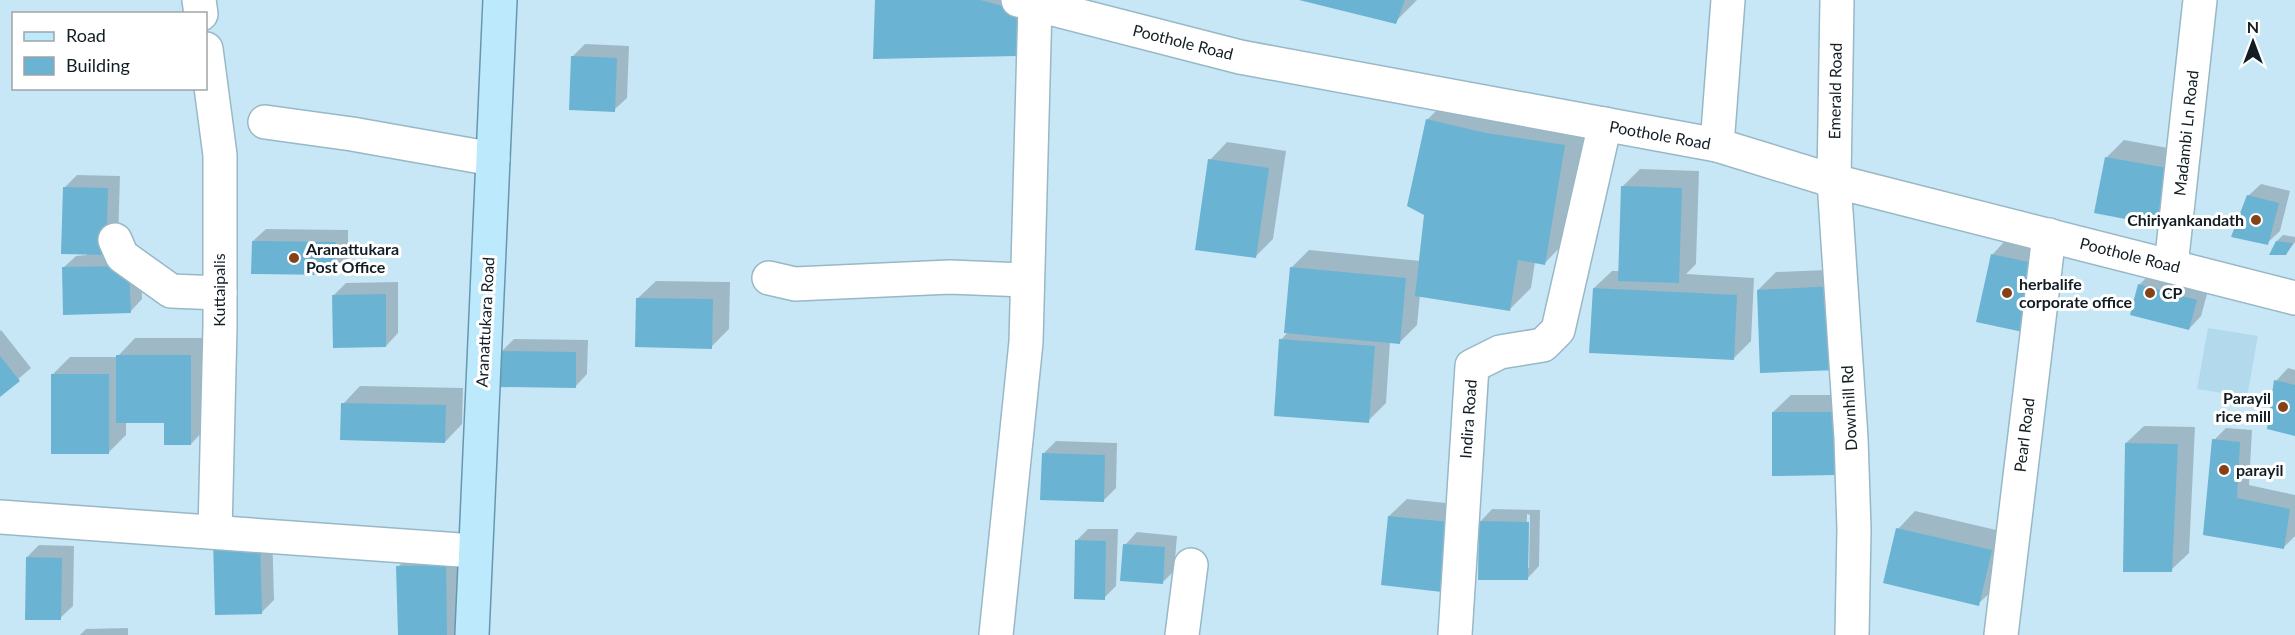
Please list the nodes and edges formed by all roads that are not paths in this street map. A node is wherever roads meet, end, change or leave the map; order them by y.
1 (1728, 0) edge
2 (1837, 0) edge
3 (2200, 0) edge
4 (1026, 2) edge
5 (501, 3) edge
6 (207, 57) edge
7 (265, 122) dead end
8 (1605, 124) junction
9 (1717, 145) junction
10 (493, 159) junction
11 (1834, 181) junction
12 (2049, 235) junction
13 (115, 240) dead end
14 (2171, 266) junction
15 (769, 278) dead end
16 (1027, 280) junction
17 (219, 293) junction
18 (2295, 298) edge
19 (0, 517) edge
20 (215, 532) junction
21 (474, 551) junction
22 (1191, 565) dead end
23 (472, 635) edge
24 (996, 635) edge
25 (1182, 635) edge
26 (1455, 635) edge
27 (1851, 635) edge
28 (2001, 635) edge

1 - 9 street
2 - 11 street, Emerald Road
3 - 14 street, Madambi Ln Road
4 - 8 street, Poothole Road
4 - 16 street
5 - 10 main road, Aranattukara Road
6 - 17 street, Kuttaipalis
7 - 10 street
8 - 9 street, Poothole Road
8 - 26 street, Indira Road
9 - 11 street, Poothole Road
10 - 21 main road, Aranattukara Road
11 - 12 street, Poothole Road
11 - 27 street, Downhill Rd
12 - 14 street, Poothole Road
12 - 28 street, Pearl Road
13 - 17 street
14 - 18 street, Poothole Road
15 - 16 street
16 - 24 street
17 - 20 street, Kuttaipalis
19 - 20 street
20 - 21 street
21 - 23 main road, Aranattukara Road
22 - 25 street

